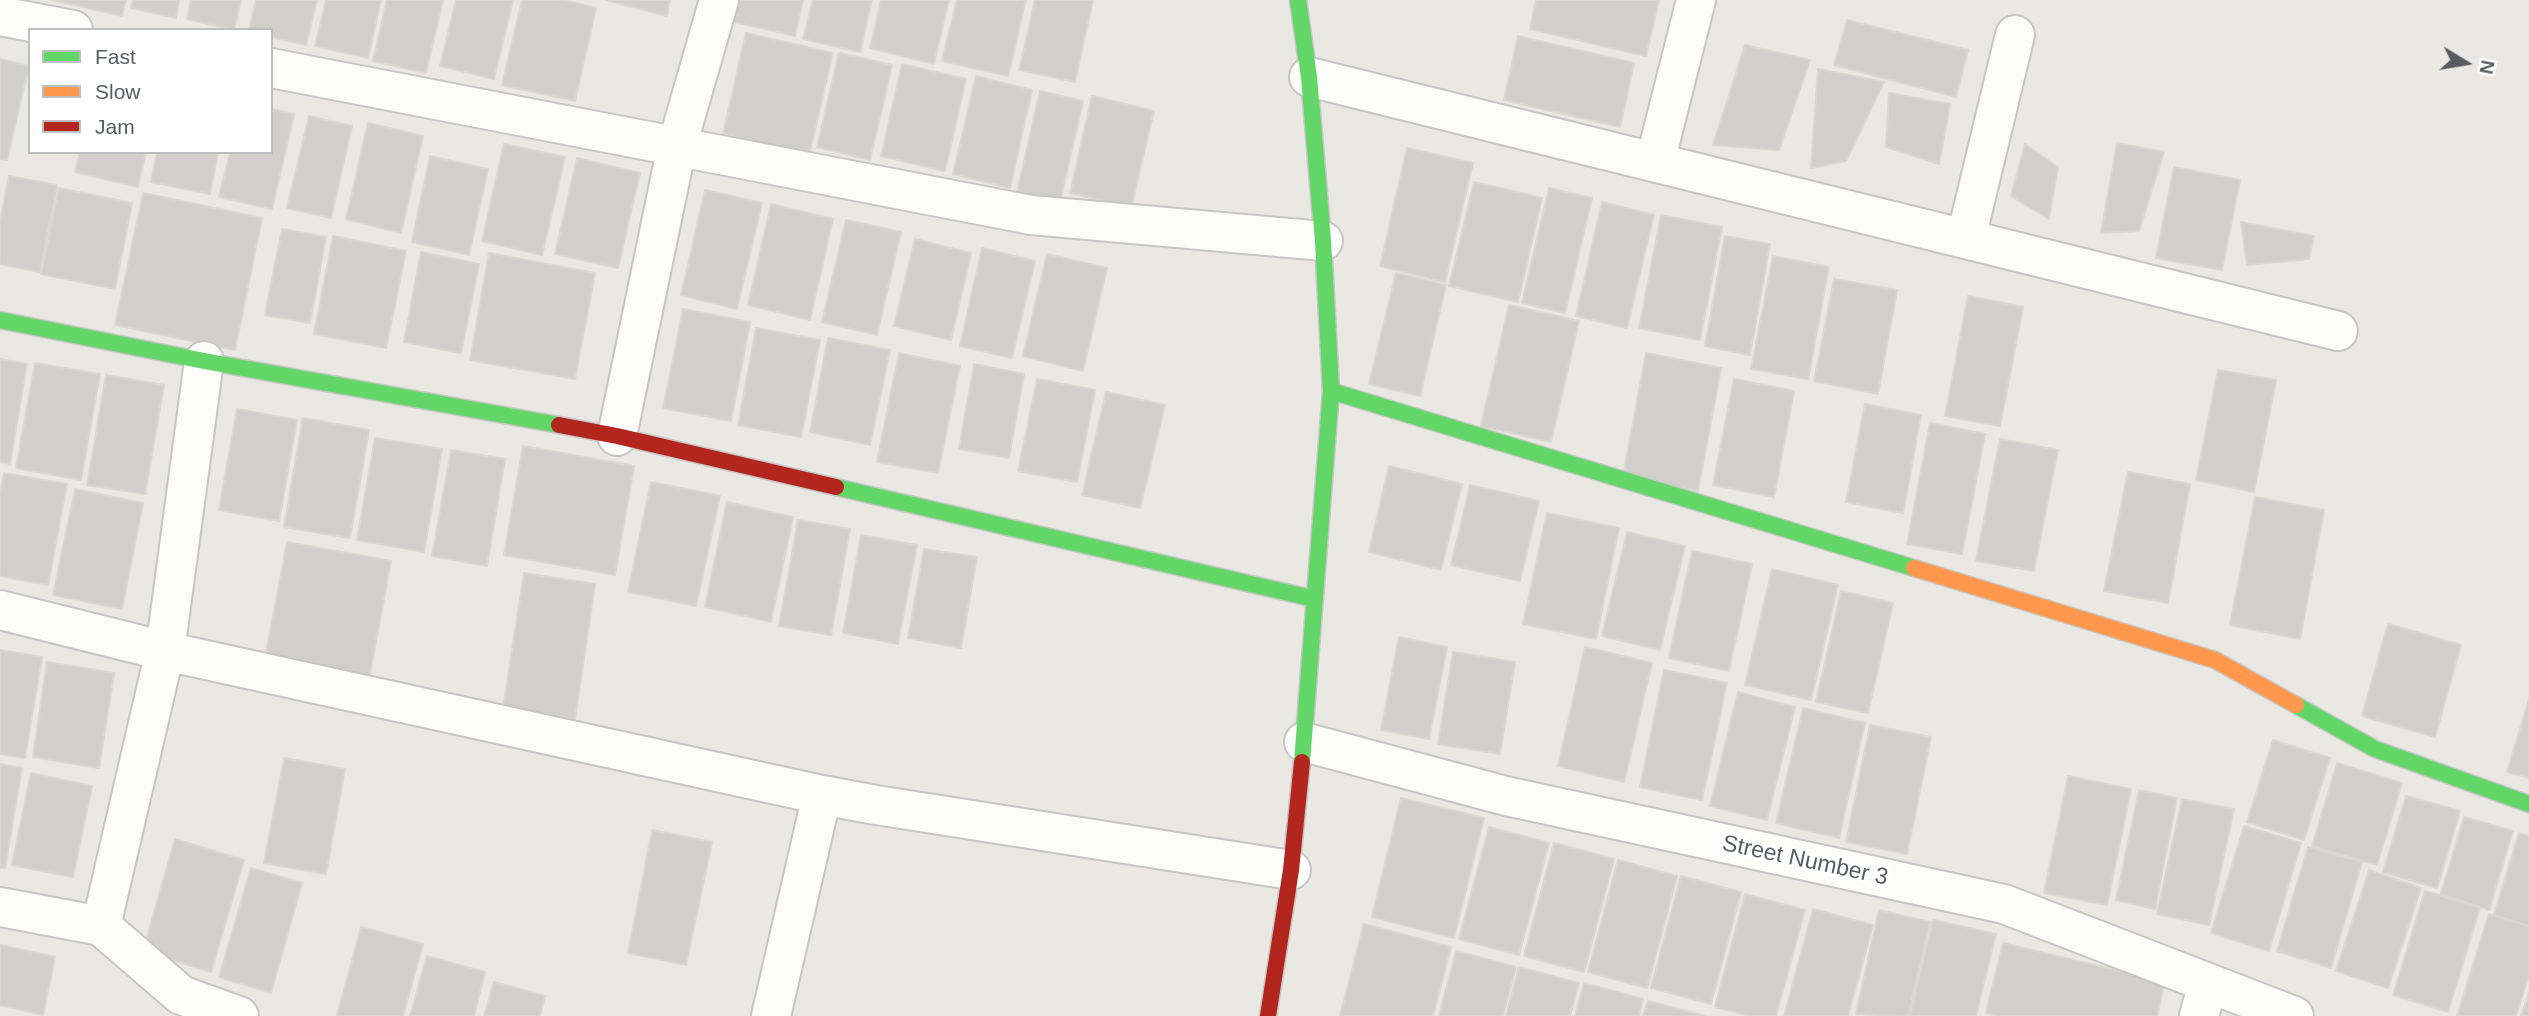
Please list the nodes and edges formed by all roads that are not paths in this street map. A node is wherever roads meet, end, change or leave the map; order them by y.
1 (719, 0) edge
2 (1298, 0) edge
3 (1696, 0) edge
4 (0, 16) edge
5 (63, 28) edge
6 (2015, 35) dead end
7 (273, 68) edge
8 (1309, 77) junction
9 (677, 146) junction
10 (1655, 162) junction
11 (1966, 238) junction
12 (1323, 240) junction
13 (0, 320) edge
14 (2338, 331) dead end
15 (204, 360) junction
16 (1331, 391) junction
17 (617, 436) junction
18 (1315, 599) junction
19 (0, 610) edge
20 (165, 651) junction
21 (1304, 742) junction
22 (822, 795) junction
23 (2529, 804) edge
24 (1290, 870) junction
25 (0, 907) edge
26 (101, 926) junction
27 (2203, 999) edge
28 (239, 1016) edge
29 (771, 1016) edge
30 (1268, 1016) edge
31 (2294, 1016) edge

1 - 9 street
2 - 8 street
3 - 10 street
4 - 5 street
6 - 11 street
7 - 9 street
8 - 10 street
8 - 12 street
9 - 12 street
9 - 17 street
10 - 11 street
11 - 14 street
12 - 16 street
13 - 15 street
15 - 17 street
15 - 20 street
16 - 18 street
16 - 23 street
17 - 18 street
18 - 21 street
19 - 20 street
20 - 22 street
20 - 26 street
21 - 24 street
21 - 27 street, Street Number 3
22 - 24 street
22 - 29 street
24 - 30 street
25 - 26 street
26 - 28 street
27 - 31 street, Street Number 3

